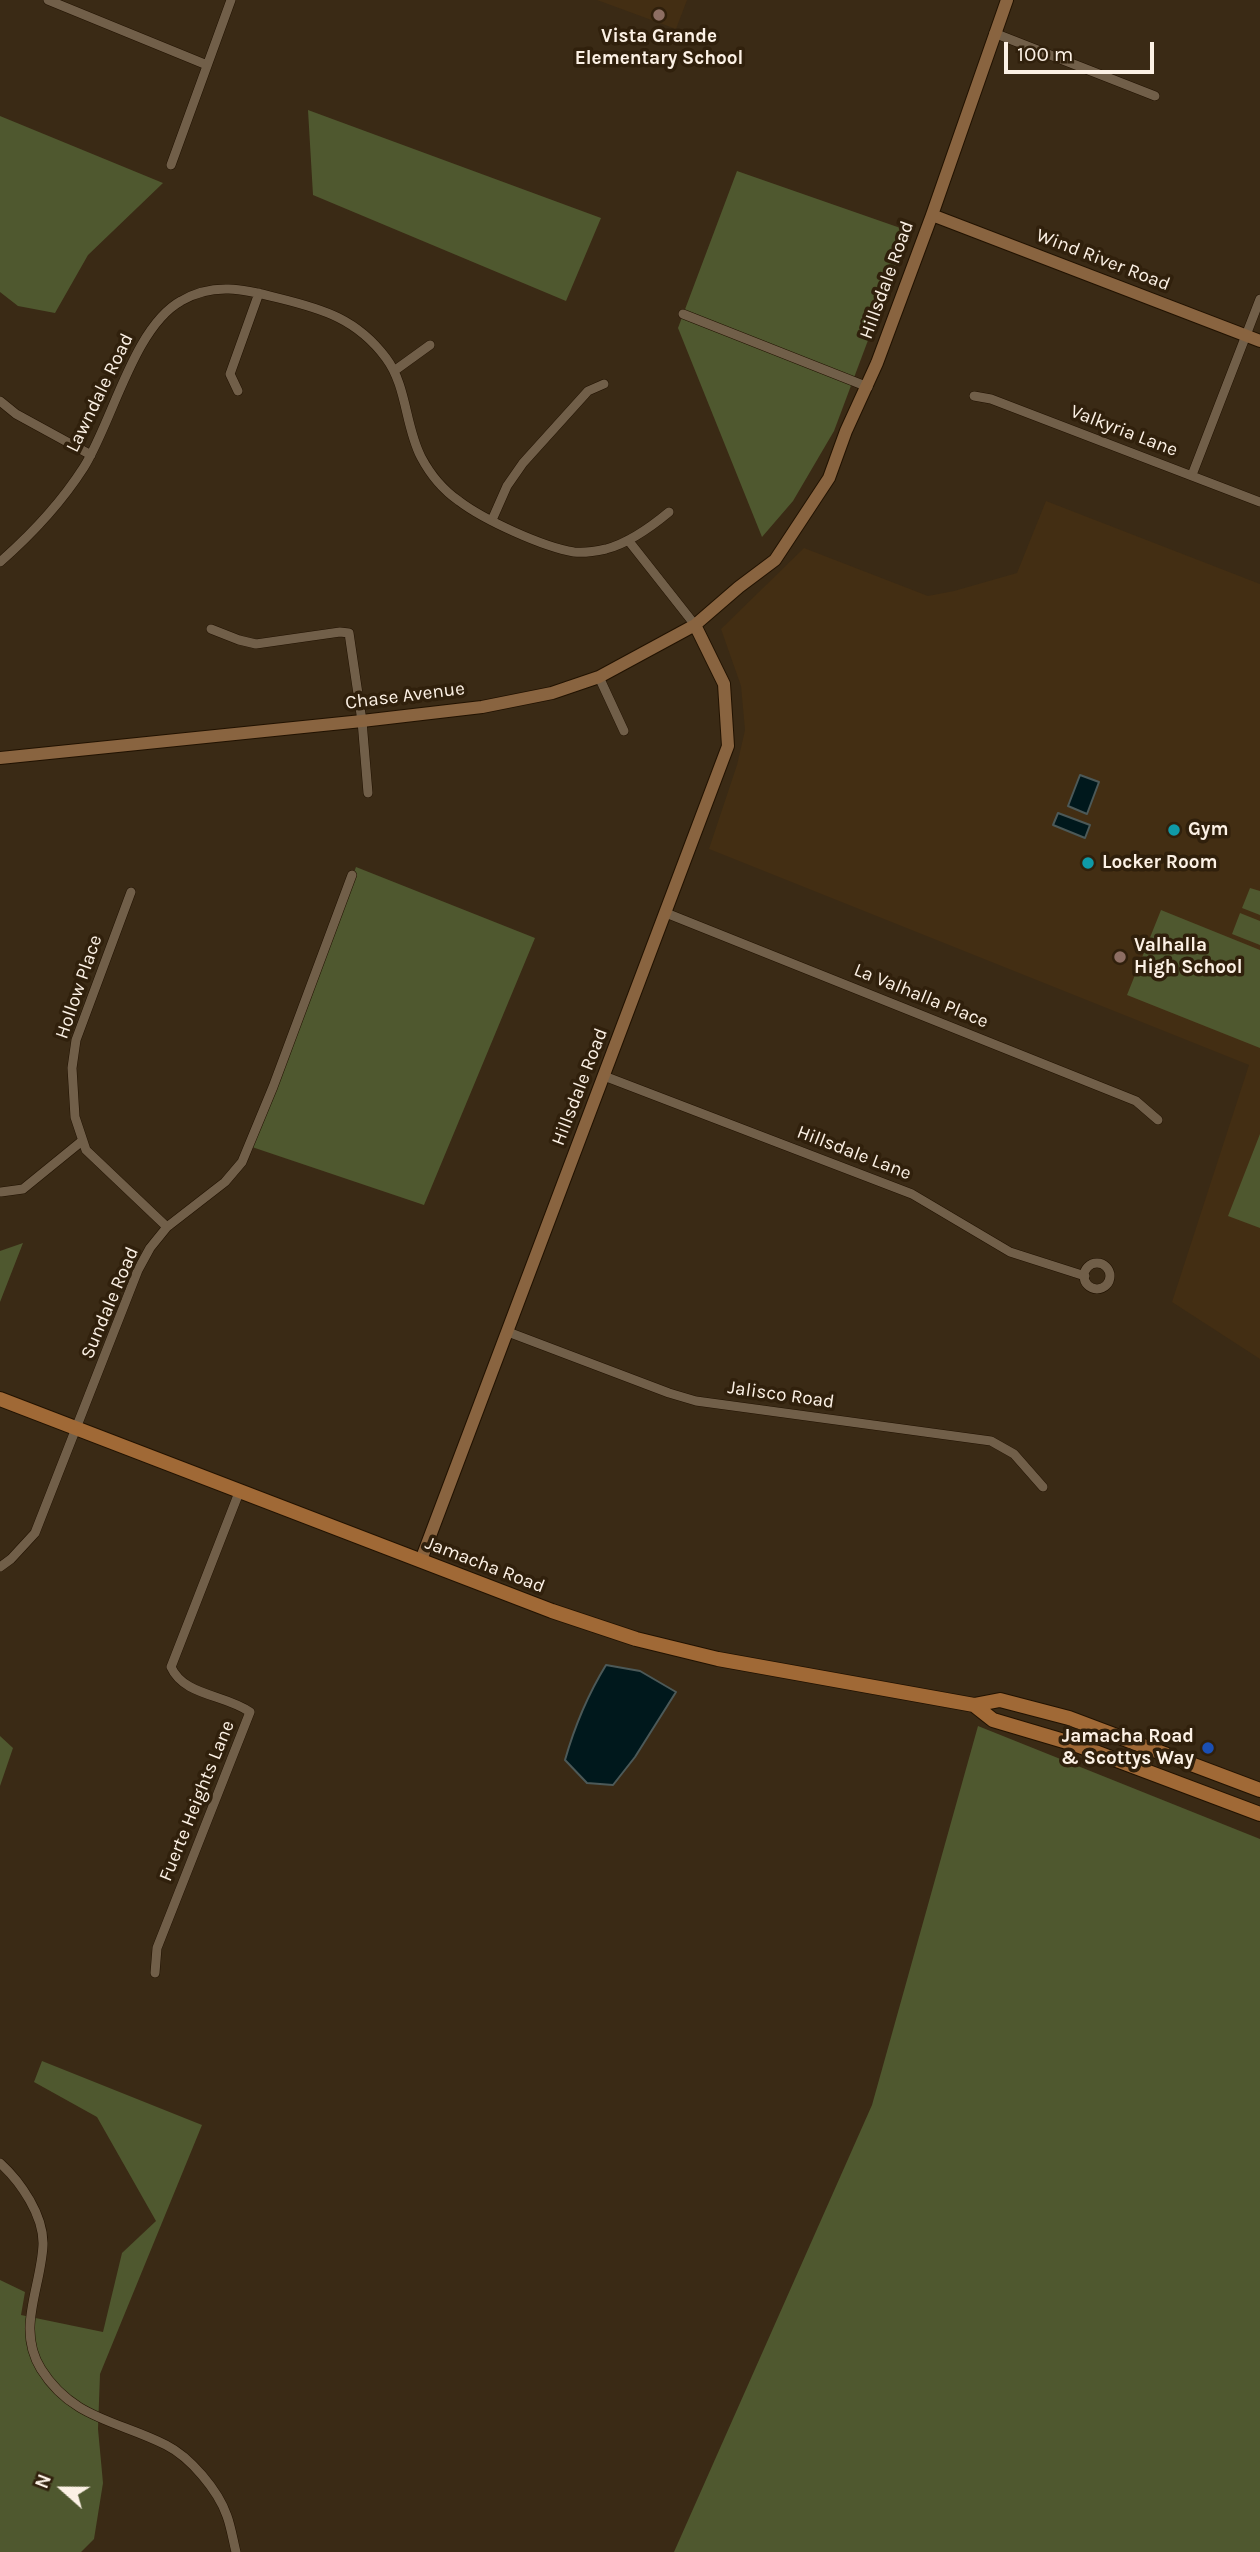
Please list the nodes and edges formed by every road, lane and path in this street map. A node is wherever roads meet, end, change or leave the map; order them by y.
1 (48, 0) edge
2 (231, 0) edge
3 (1007, 0) edge
4 (994, 33) junction
5 (207, 65) junction
6 (1155, 96) dead end
7 (171, 166) dead end
8 (932, 215) junction
9 (259, 293) junction
10 (1260, 299) edge
11 (683, 314) dead end
12 (1246, 336) junction
13 (1260, 341) edge
14 (430, 345) dead end
15 (394, 371) junction
16 (604, 384) dead end
17 (868, 387) junction
18 (238, 391) dead end
19 (974, 396) dead end
20 (0, 401) edge
21 (91, 455) junction
22 (1192, 475) junction
23 (1260, 502) edge
24 (669, 512) dead end
25 (492, 520) junction
26 (628, 540) junction
27 (775, 560) joint
28 (0, 562) edge
29 (695, 625) junction
30 (211, 629) dead end
31 (599, 677) junction
32 (362, 721) junction
33 (624, 731) dead end
34 (0, 758) edge
35 (368, 793) dead end
36 (352, 875) dead end
37 (131, 892) dead end
38 (666, 913) junction
39 (604, 1076) junction
40 (1158, 1120) dead end
41 (82, 1141) junction
42 (1, 1192) edge
43 (167, 1227) junction
44 (1084, 1276) dead end
45 (508, 1332) junction
46 (0, 1399) edge
47 (77, 1430) junction
48 (1042, 1487) dead end
49 (240, 1490) junction
50 (421, 1560) junction
51 (0, 1567) edge
52 (974, 1704) junction
53 (1259, 1792) edge
54 (1260, 1814) edge
55 (155, 1973) dead end
56 (0, 2162) edge
57 (236, 2552) edge

1 - 5 street
2 - 5 street
3 - 4 main road, Hillsdale Road
4 - 6 street
4 - 8 main road, Hillsdale Road
5 - 7 street
8 - 12 main road, Wind River Road
8 - 17 main road, Hillsdale Road
9 - 15 street, Lawndale Road
9 - 18 street
9 - 21 street, Lawndale Road
10 - 12 street
11 - 17 street
12 - 13 main road, Wind River Road
12 - 22 street
14 - 15 street
15 - 25 street, Lawndale Road
16 - 25 street
17 - 27 main road, Hillsdale Road
19 - 22 street, Valkyria Lane
20 - 21 street
21 - 28 street, Lawndale Road
22 - 23 street, Valkyria Lane
24 - 26 street, Lawndale Road
25 - 26 street, Lawndale Road
26 - 29 street
27 - 29 main road, Chase Avenue
29 - 31 main road, Chase Avenue
29 - 38 main road, Hillsdale Road
30 - 32 street
31 - 32 main road, Chase Avenue
31 - 33 street
32 - 34 main road, Chase Avenue
32 - 35 street
36 - 43 street, Sundale Road
37 - 41 street, Hollow Place
38 - 39 main road, Hillsdale Road
38 - 40 street, La Valhalla Place
39 - 44 street, Hillsdale Lane
39 - 45 main road, Hillsdale Road
41 - 42 street
41 - 43 street, Hollow Place
43 - 47 street, Sundale Road
45 - 48 street, Jalisco Road
45 - 50 main road, Hillsdale Road
46 - 47 main road, Jamacha Road
47 - 49 main road, Jamacha Road
47 - 51 street, Sundale Road
49 - 50 main road, Jamacha Road
49 - 55 street, Fuerte Heights Lane
50 - 52 main road, Jamacha Road
52 - 53 main road, Jamacha Road
52 - 54 main road, Jamacha Road
56 - 57 street

